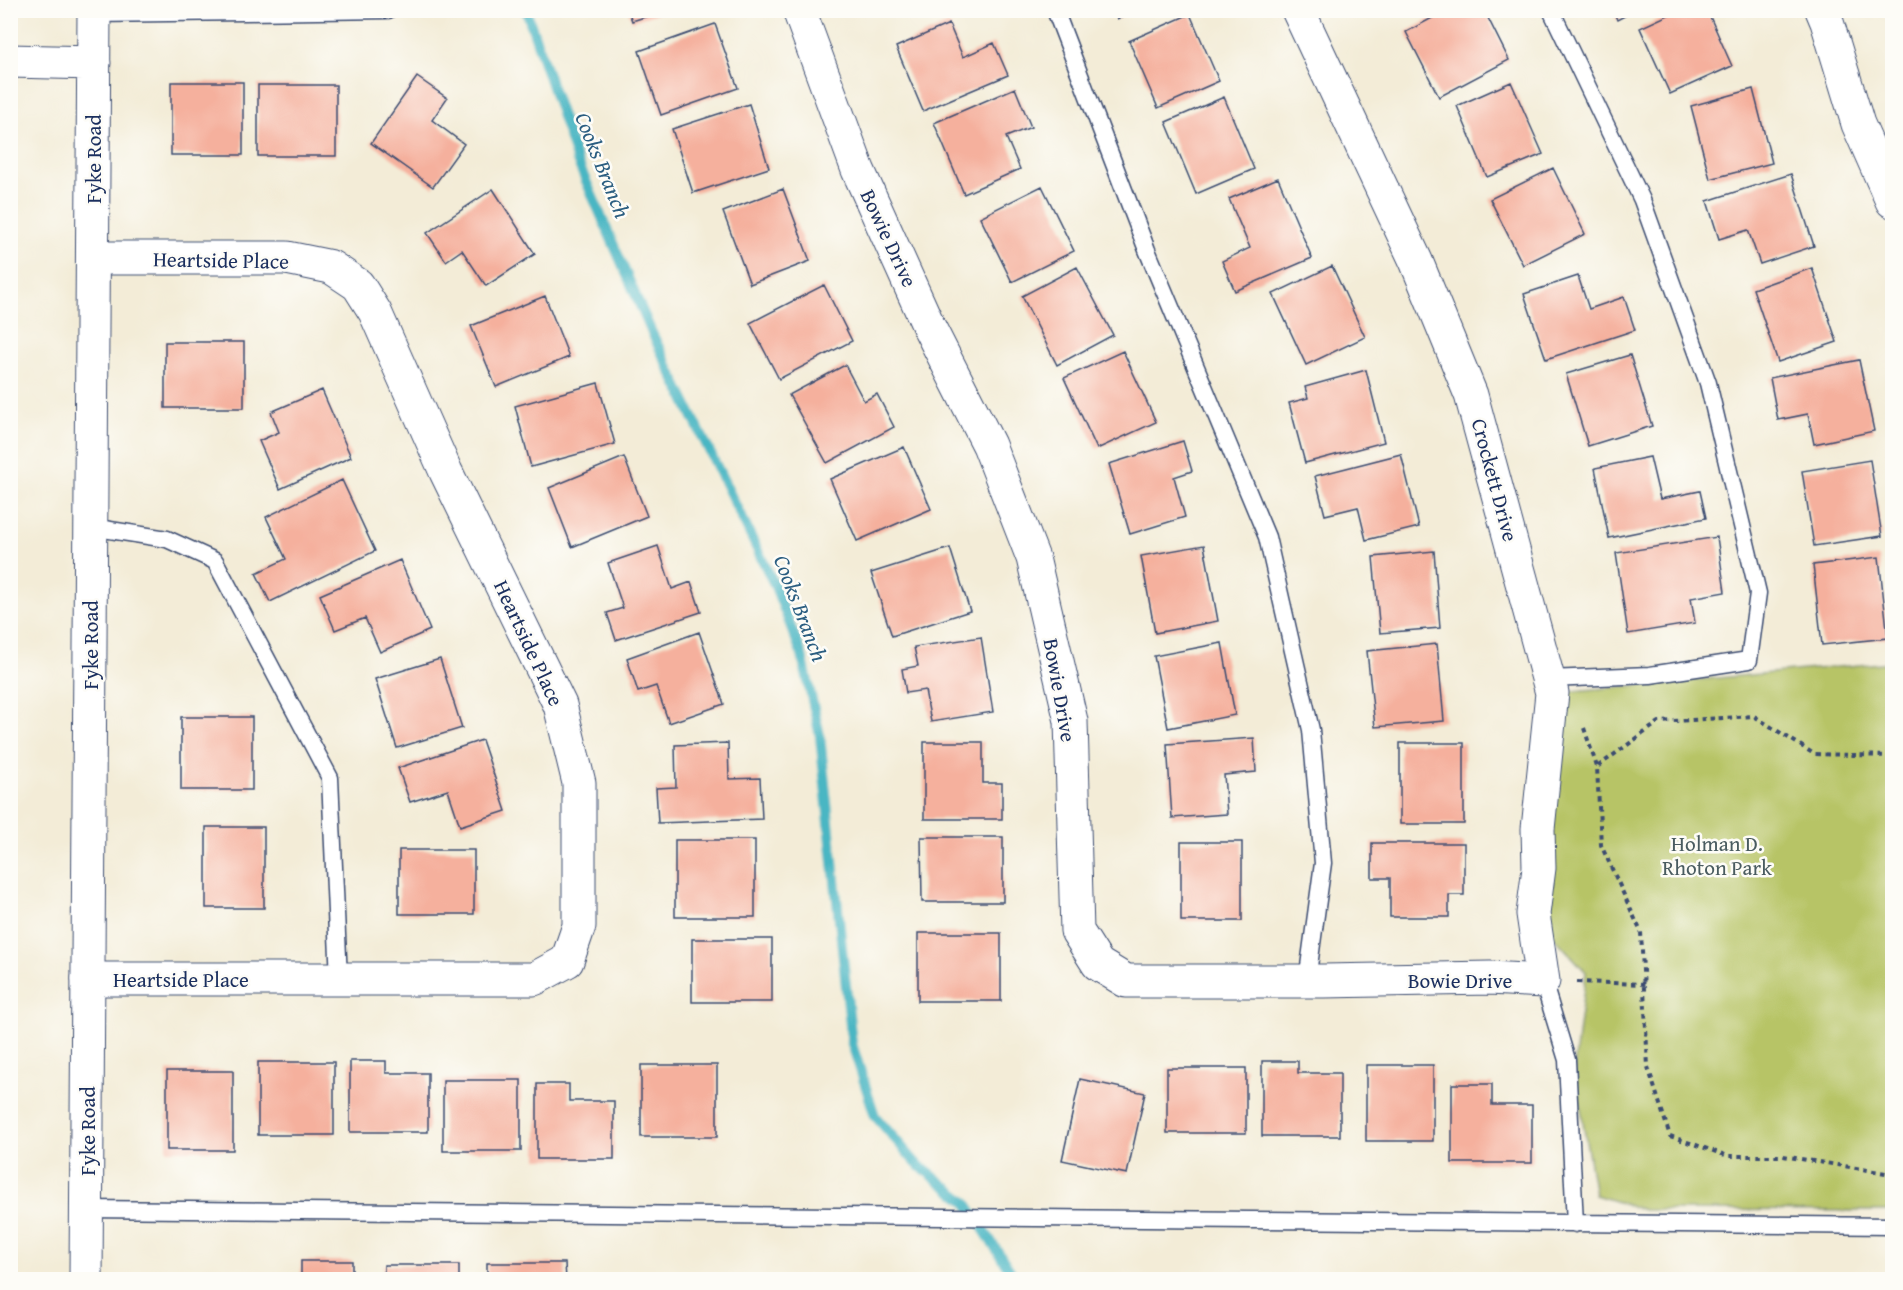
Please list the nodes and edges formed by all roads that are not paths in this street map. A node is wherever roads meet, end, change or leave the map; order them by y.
1 (388, 10) edge
2 (799, 10) edge
3 (1055, 10) edge
4 (1298, 10) edge
5 (1551, 10) edge
6 (1822, 10) edge
7 (94, 12) edge
8 (10, 61) edge
9 (94, 63) junction
10 (1893, 201) edge
11 (93, 258) junction
12 (91, 527) junction
13 (1548, 679) junction
14 (88, 979) junction
15 (339, 979) junction
16 (1307, 981) junction
17 (1543, 981) junction
18 (87, 1209) junction
19 (1575, 1224) junction
20 (1893, 1226) edge
21 (86, 1280) edge

1 - 7 lane
2 - 16 street, Bowie Drive
3 - 16 lane
4 - 13 street, Crockett Drive
5 - 13 lane
6 - 10 street
7 - 9 street, Fyke Road
8 - 9 street
9 - 11 street, Fyke Road
11 - 12 street, Fyke Road
11 - 15 street, Heartside Place
12 - 14 street, Fyke Road
12 - 15 lane
13 - 17 street, Crockett Drive
14 - 15 street, Heartside Place
14 - 18 street, Fyke Road
16 - 17 street, Bowie Drive
17 - 19 lane
18 - 19 lane
18 - 21 street, Fyke Road
19 - 20 lane

